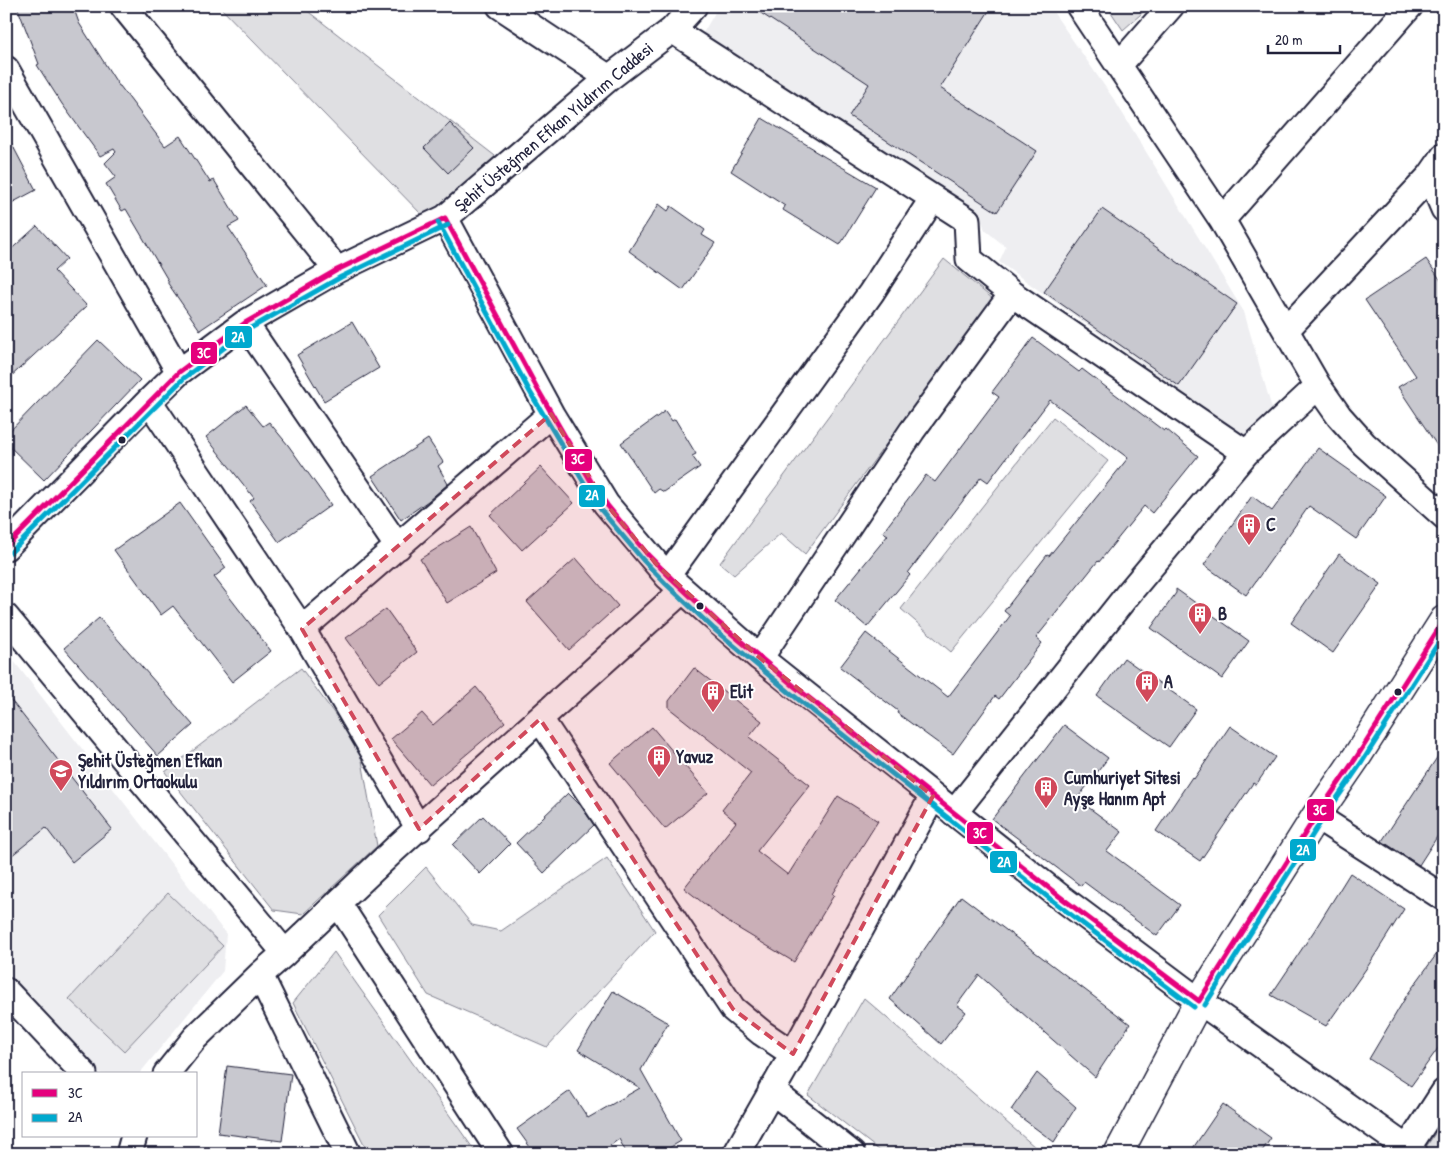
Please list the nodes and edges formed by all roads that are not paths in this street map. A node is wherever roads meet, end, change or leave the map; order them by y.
1 (123, 6) edge
2 (500, 6) edge
3 (694, 6) edge
4 (1080, 6) edge
5 (1171, 6) edge
6 (1410, 6) edge
7 (672, 30) junction
8 (1119, 65) junction
9 (6, 70) edge
10 (610, 78) junction
11 (1437, 166) edge
12 (933, 198) junction
13 (1444, 210) edge
14 (445, 218) junction
15 (1222, 220) junction
16 (337, 270) junction
17 (1012, 294) junction
18 (246, 323) junction
19 (1286, 330) junction
20 (180, 372) junction
21 (1318, 386) junction
22 (149, 401) junction
23 (552, 414) junction
24 (1246, 452) junction
25 (1444, 516) edge
26 (398, 546) junction
27 (6, 547) edge
28 (675, 583) junction
29 (6, 617) edge
30 (1444, 620) edge
31 (302, 629) junction
32 (760, 658) junction
33 (540, 719) junction
34 (933, 796) junction
35 (954, 813) junction
36 (1316, 816) junction
37 (419, 829) junction
38 (1444, 898) edge
39 (338, 903) junction
40 (285, 953) junction
41 (260, 975) junction
42 (6, 990) edge
43 (1199, 1001) junction
44 (793, 1054) junction
45 (82, 1072) edge
46 (168, 1072) edge
47 (772, 1090) junction
48 (1444, 1092) edge
49 (133, 1138) edge
50 (1411, 1151) edge
51 (129, 1154) edge
52 (348, 1154) edge
53 (501, 1154) edge
54 (736, 1154) edge
55 (852, 1154) edge
56 (1118, 1154) edge

1 - 16 street
2 - 10 street
3 - 7 street, Şehit Üsteğmen Efkan Yıldırım Caddesi
4 - 8 street
5 - 8 street
6 - 15 street
7 - 10 street, Şehit Üsteğmen Efkan Yıldırım Caddesi
7 - 12 street
8 - 15 street
9 - 20 street
10 - 14 street, Şehit Üsteğmen Efkan Yıldırım Caddesi
11 - 13 street
11 - 19 street
12 - 17 street
12 - 28 street
14 - 16 street, Şehit Üsteğmen Efkan Yıldırım Caddesi
14 - 23 street
15 - 19 street
16 - 18 street, Şehit Üsteğmen Efkan Yıldırım Caddesi
17 - 24 street
17 - 32 street
18 - 20 street, Şehit Üsteğmen Efkan Yıldırım Caddesi
18 - 26 street
19 - 21 street
20 - 22 street, Şehit Üsteğmen Efkan Yıldırım Caddesi
21 - 24 street
21 - 25 street
22 - 27 street, Şehit Üsteğmen Efkan Yıldırım Caddesi
22 - 31 street
23 - 26 street
23 - 28 street
24 - 35 street
26 - 31 street
28 - 32 street
28 - 33 street
29 - 40 street
30 - 36 main road
31 - 37 street
32 - 34 street
33 - 37 street
33 - 44 street
34 - 35 street
34 - 44 street
35 - 43 street
36 - 38 street
36 - 43 main road
37 - 39 street
39 - 40 street
39 - 53 street
40 - 41 street
41 - 46 street
41 - 52 street
42 - 45 street
43 - 50 street
43 - 56 main road
44 - 47 street
47 - 54 street
47 - 55 street
48 - 50 street
49 - 51 street

